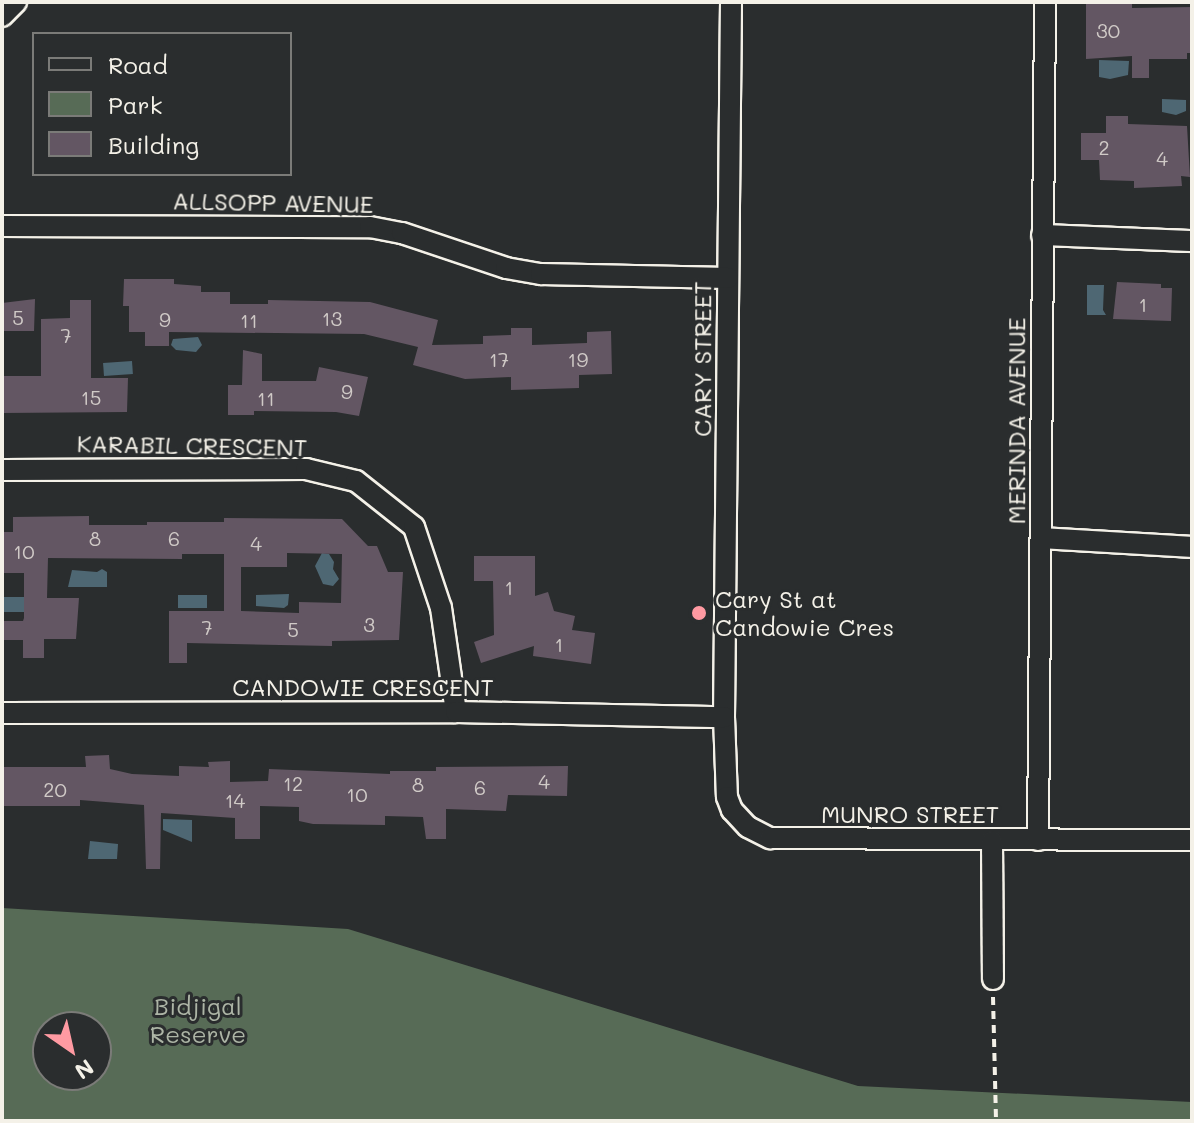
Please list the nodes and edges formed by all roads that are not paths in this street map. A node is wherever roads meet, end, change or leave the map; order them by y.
1 (16, 2) edge
2 (731, 2) edge
3 (1045, 2) edge
4 (2, 16) edge
5 (2, 226) edge
6 (1042, 235) junction
7 (1192, 241) edge
8 (728, 278) junction
9 (2, 470) edge
10 (1042, 538) junction
11 (1192, 547) edge
12 (456, 712) junction
13 (2, 713) edge
14 (724, 717) junction
15 (1038, 840) junction
16 (1192, 840) edge
17 (992, 841) junction
18 (993, 979) road end

1 - 4 street
2 - 8 street, CARY STREET
3 - 6 street, MERINDA AVENUE
5 - 8 street, ALLSOPP AVENUE
6 - 7 street
6 - 10 street, MERINDA AVENUE
8 - 14 street, CARY STREET
9 - 12 street, KARABIL CRESCENT
10 - 11 street
10 - 15 street, MERINDA AVENUE
12 - 13 street, CANDOWIE CRESCENT
12 - 14 street, CANDOWIE CRESCENT
14 - 17 street, MUNRO STREET
15 - 16 street, MUNRO STREET
15 - 17 street, MUNRO STREET
17 - 18 street

